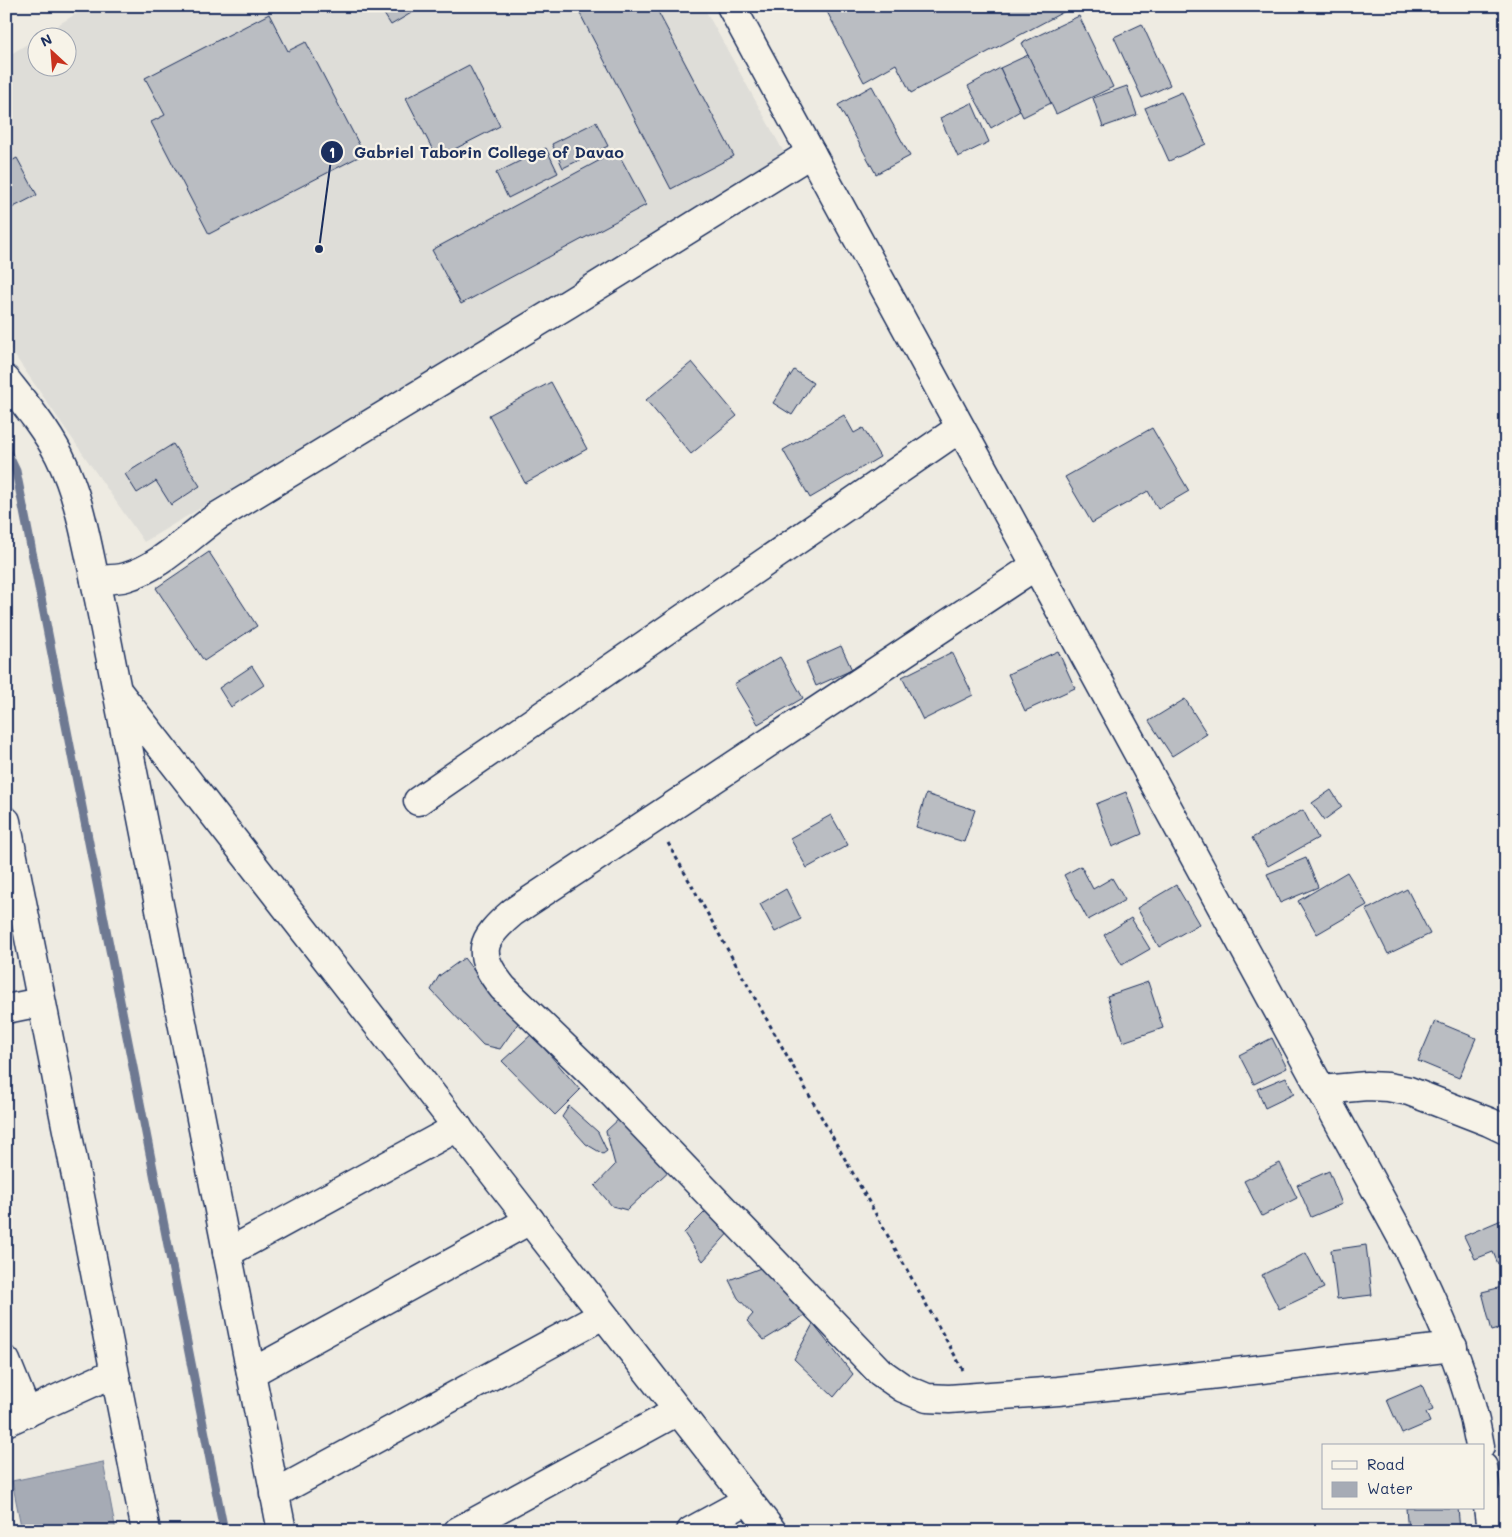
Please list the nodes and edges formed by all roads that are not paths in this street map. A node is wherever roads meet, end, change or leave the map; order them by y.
1 (731, 6) edge
2 (811, 153) junction
3 (6, 380) edge
4 (960, 428) junction
5 (1035, 566) junction
6 (95, 580) junction
7 (116, 689) junction
8 (418, 801) dead end
9 (6, 821) edge
10 (13, 889) edge
11 (41, 1002) junction
12 (6, 1009) edge
13 (1321, 1090) junction
14 (458, 1127) junction
15 (1506, 1130) edge
16 (530, 1220) junction
17 (227, 1254) junction
18 (603, 1315) junction
19 (1453, 1347) junction
20 (6, 1361) edge
21 (114, 1373) junction
22 (250, 1373) junction
23 (678, 1411) junction
24 (16, 1418) edge
25 (1480, 1444) edge
26 (1484, 1475) edge
27 (274, 1494) junction
28 (748, 1500) junction
29 (146, 1531) edge
30 (282, 1531) edge
31 (458, 1531) edge
32 (691, 1531) edge
33 (772, 1531) edge
34 (1491, 1531) edge

1 - 2 street
2 - 4 street
2 - 6 street
3 - 6 street
4 - 5 street
4 - 8 street
5 - 13 street
5 - 19 street
6 - 7 street
7 - 14 street
7 - 17 street
9 - 10 street
10 - 11 street
11 - 12 street
11 - 21 street
13 - 15 street
13 - 19 street
14 - 16 street
14 - 17 street
16 - 18 street
16 - 22 street
17 - 22 street
18 - 23 street
18 - 27 street
19 - 25 street
20 - 24 street
21 - 24 street
21 - 29 street
22 - 27 street
23 - 28 street
23 - 31 street
26 - 34 street
27 - 30 street
28 - 32 street
28 - 33 street

